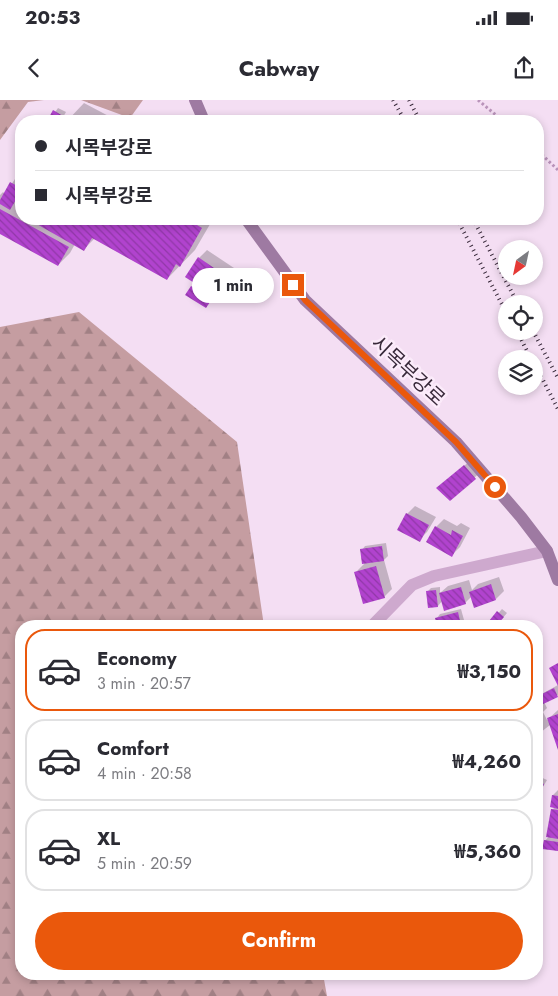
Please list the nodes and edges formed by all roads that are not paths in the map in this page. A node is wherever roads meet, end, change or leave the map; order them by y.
1 (194, 100) edge
2 (201, 115) edge
3 (250, 225) edge
4 (547, 551) junction
5 (558, 580) edge
6 (378, 620) edge

1 - 2 main road
3 - 4 main road, 시목부강로
4 - 5 main road, 시목부강로
4 - 6 street

